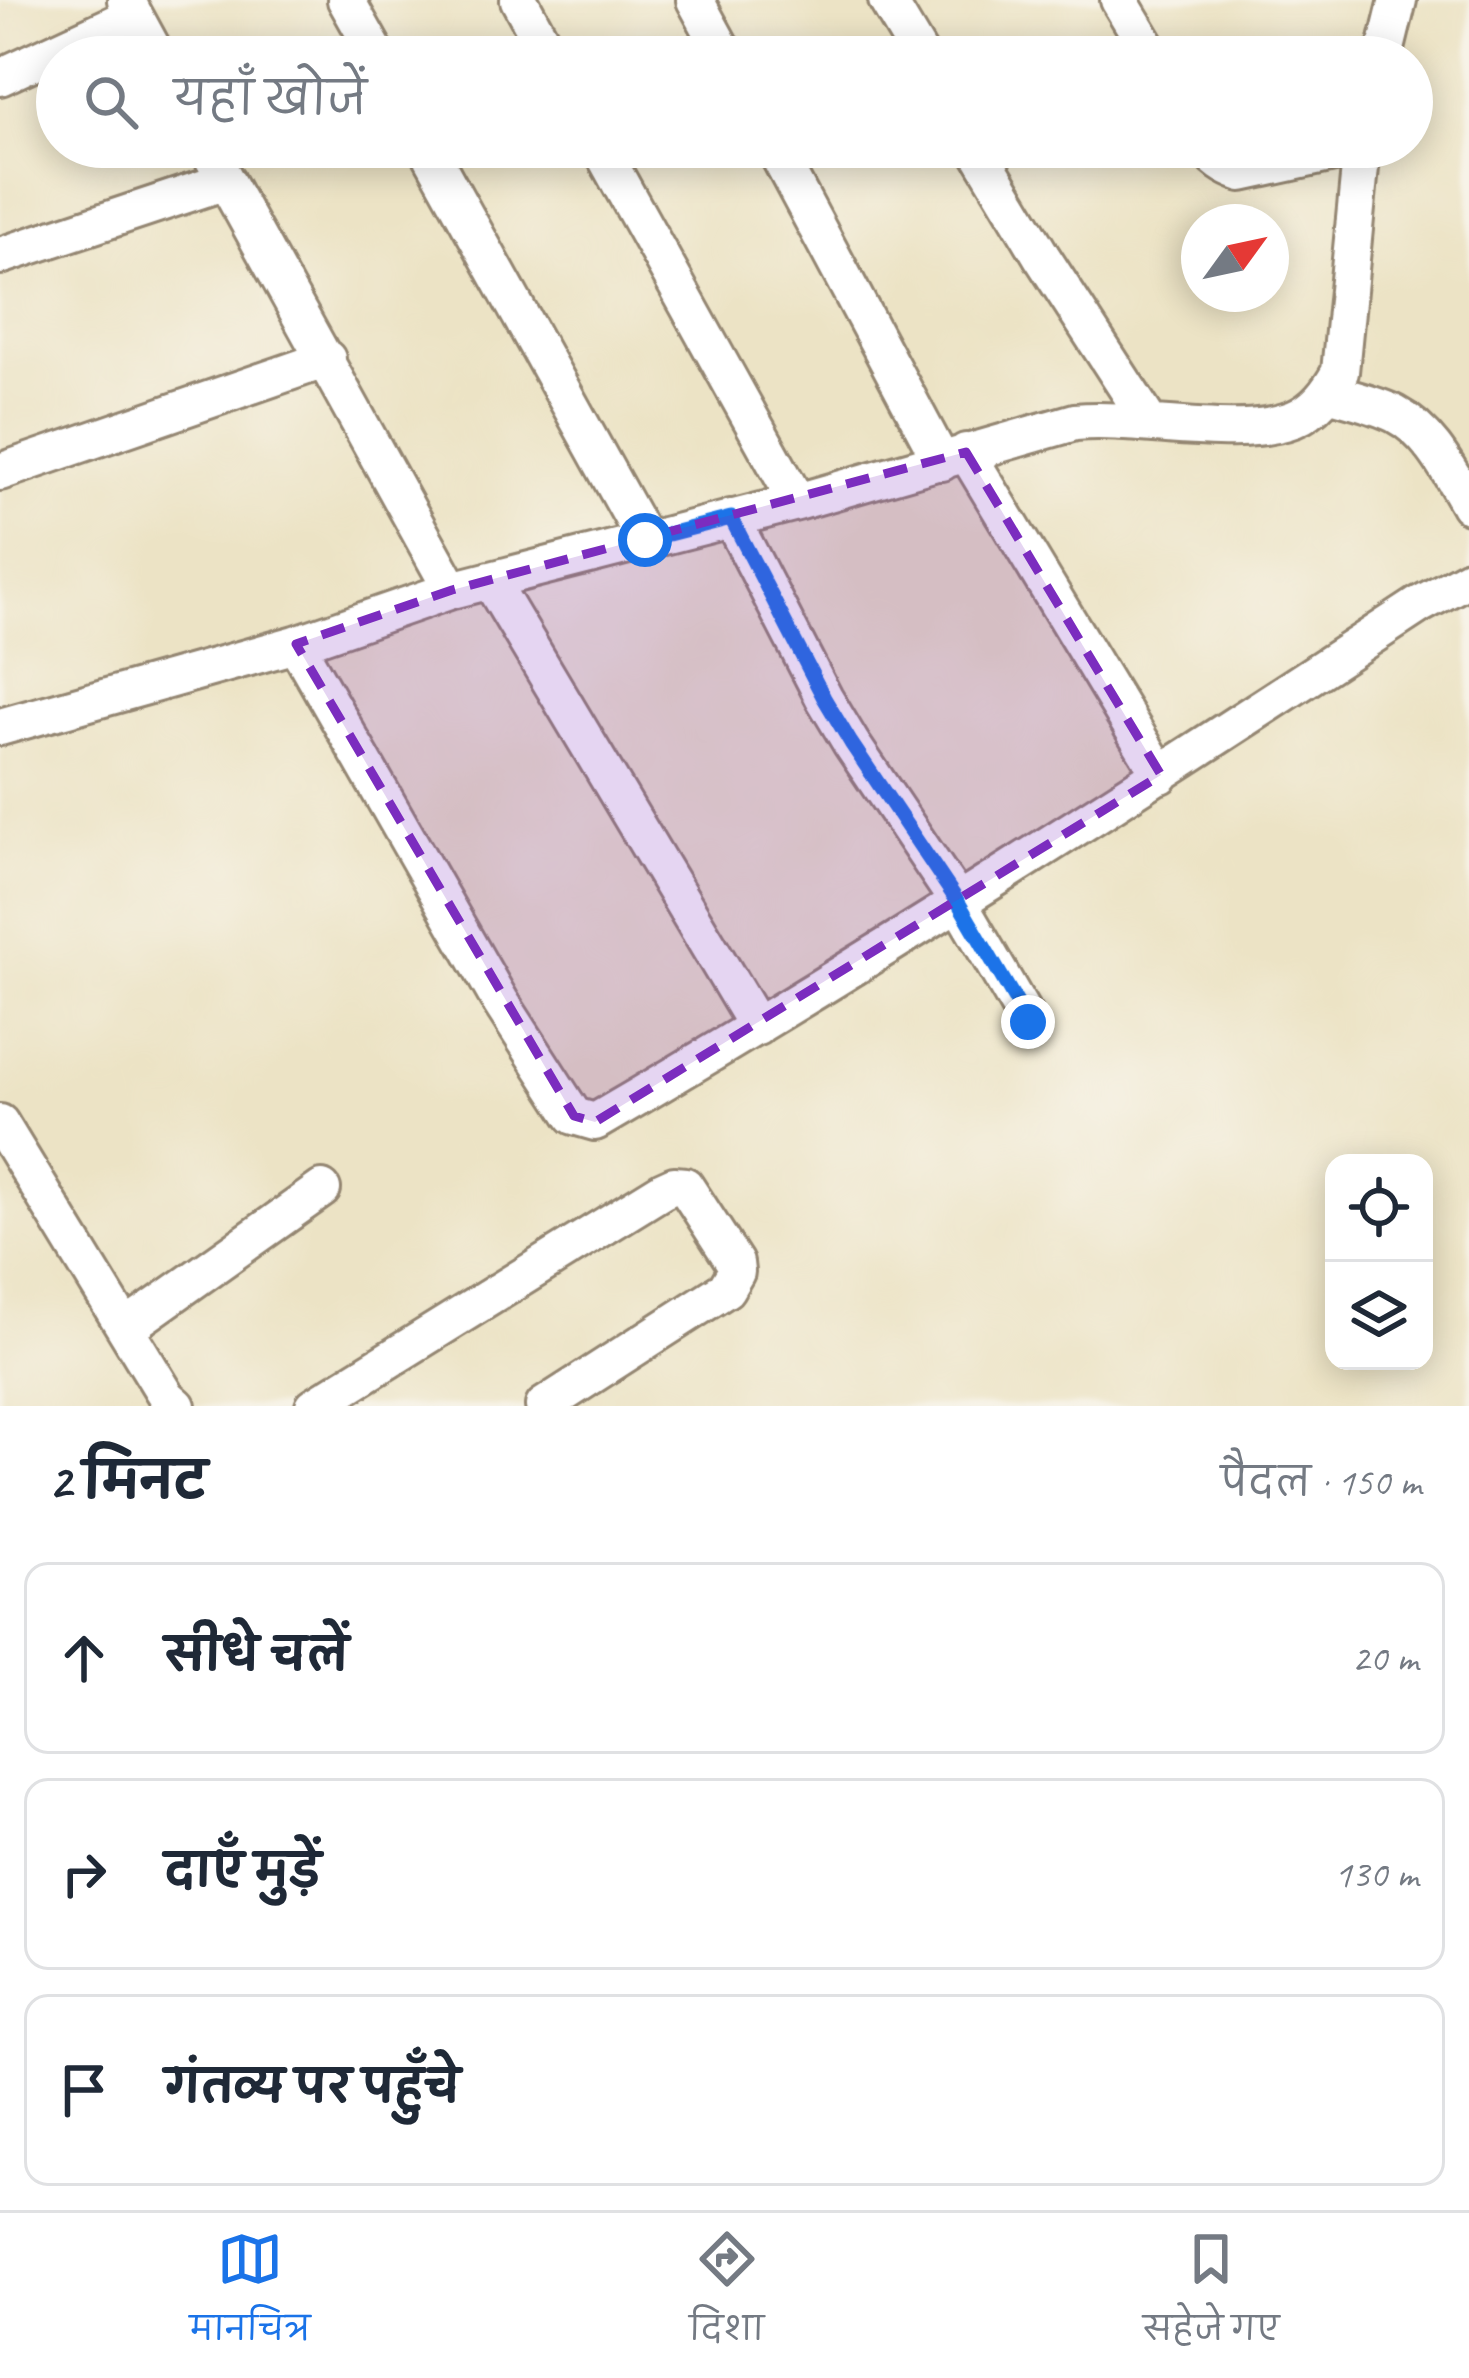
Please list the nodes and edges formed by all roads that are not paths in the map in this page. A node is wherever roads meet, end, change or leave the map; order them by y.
1 (346, 0) edge
2 (519, 0) edge
3 (695, 0) edge
4 (887, 0) edge
5 (1119, 0) edge
6 (1398, 0) edge
7 (130, 7) edge
8 (76, 36) edge
9 (146, 36) edge
10 (366, 36) edge
11 (539, 36) edge
12 (714, 36) edge
13 (908, 36) edge
14 (1140, 36) edge
15 (1389, 36) edge
16 (36, 58) edge
17 (0, 77) edge
18 (219, 168) edge
19 (439, 168) edge
20 (612, 168) edge
21 (786, 168) edge
22 (989, 168) edge
23 (1227, 168) edge
24 (1265, 168) edge
25 (1360, 168) edge
26 (226, 181) junction
27 (0, 256) edge
28 (327, 359) junction
29 (1329, 392) junction
30 (1149, 422) junction
31 (954, 457) junction
32 (0, 472) edge
33 (797, 502) junction
34 (1469, 505) edge
35 (731, 518) junction
36 (645, 540) junction
37 (1469, 578) edge
38 (490, 580) junction
39 (452, 590) junction
40 (296, 644) junction
41 (0, 727) edge
42 (1161, 775) junction
43 (958, 902) junction
44 (1028, 1022) dead end
45 (757, 1027) junction
46 (0, 1123) edge
47 (322, 1189) dead end
48 (126, 1328) junction
49 (177, 1406) edge
50 (314, 1406) edge
51 (544, 1406) edge

1 - 10 street
2 - 11 street
3 - 12 street
4 - 13 street
5 - 14 street
6 - 15 street
7 - 8 street
7 - 9 street
16 - 17 street
18 - 26 street
19 - 36 street
20 - 33 street
21 - 31 street
22 - 30 street
23 - 24 street
25 - 29 street
26 - 27 street
26 - 28 street
28 - 32 street
28 - 39 street
29 - 30 street
29 - 34 street
30 - 31 street
31 - 33 street
31 - 42 street
33 - 35 street
35 - 36 street
35 - 43 street
36 - 38 street
37 - 42 street
38 - 39 street
38 - 45 street
39 - 40 street
40 - 41 street
40 - 45 street
42 - 43 street
43 - 44 street
43 - 45 street
46 - 48 street
47 - 48 street
48 - 49 street
50 - 51 street

